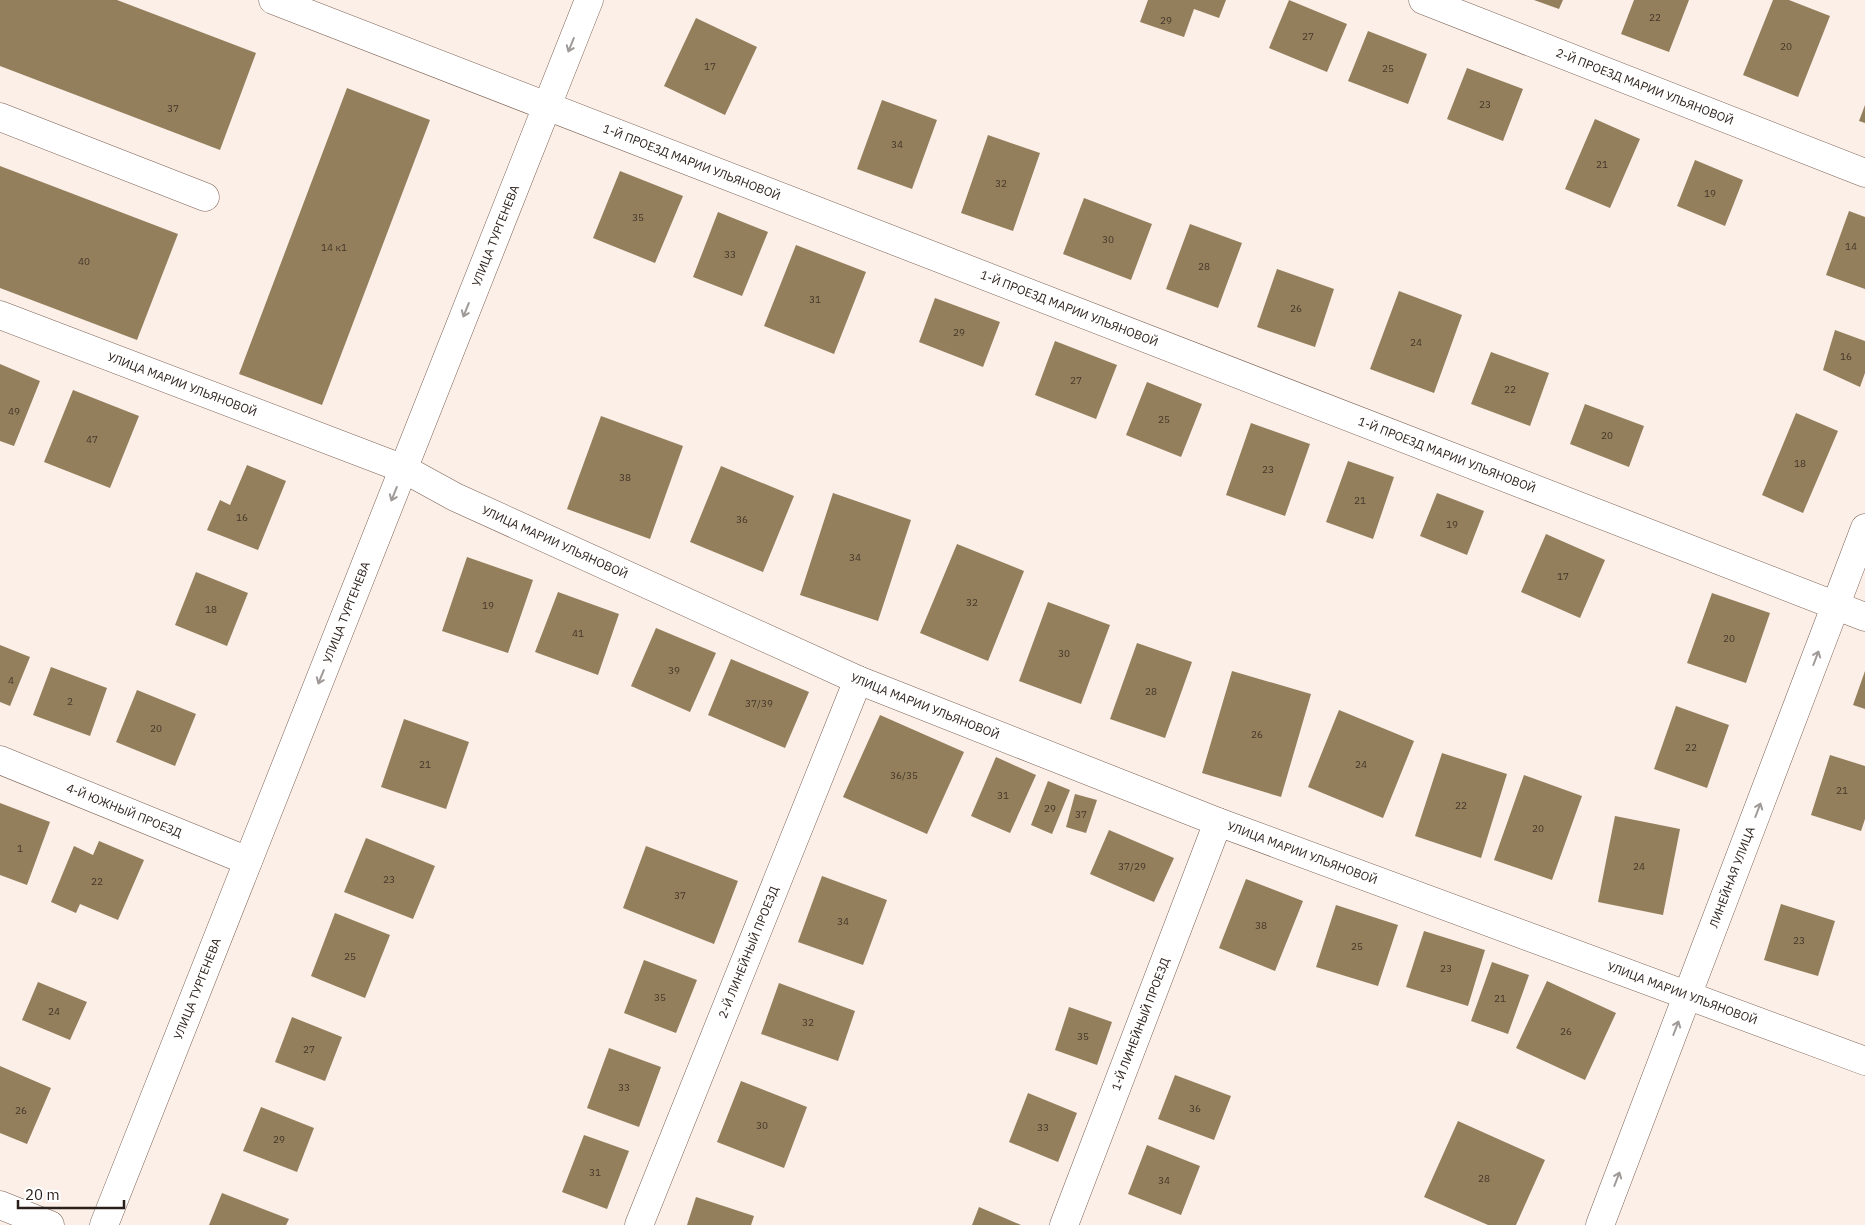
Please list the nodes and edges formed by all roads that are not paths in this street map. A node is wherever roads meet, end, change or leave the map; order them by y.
1 (273, 0) edge
2 (589, 0) edge
3 (1423, 0) edge
4 (547, 106) junction
5 (0, 117) edge
6 (1865, 173) edge
7 (205, 197) dead end
8 (0, 315) edge
9 (404, 469) junction
10 (1865, 528) edge
11 (1836, 606) junction
12 (1865, 617) edge
13 (858, 680) junction
14 (0, 760) edge
15 (1218, 822) junction
16 (248, 861) junction
17 (1688, 996) junction
18 (1865, 1061) edge
19 (0, 1205) edge
20 (50, 1225) edge
21 (104, 1225) edge
22 (639, 1225) edge
23 (1064, 1225) edge
24 (1600, 1225) edge

1 - 4 street, 1-Й ПРОЕЗД МАРИИ УЛЬЯНОВОЙ
2 -> 4 street, УЛИЦА ТУРГЕНЕВА
3 - 6 street, 2-Й ПРОЕЗД МАРИИ УЛЬЯНОВОЙ
4 -> 9 street, УЛИЦА ТУРГЕНЕВА
4 - 11 street, 1-Й ПРОЕЗД МАРИИ УЛЬЯНОВОЙ
5 - 7 street
8 - 9 street, УЛИЦА МАРИИ УЛЬЯНОВОЙ
9 - 13 street, УЛИЦА МАРИИ УЛЬЯНОВОЙ
9 -> 16 street, УЛИЦА ТУРГЕНЕВА
10 - 11 street, ЛИНЕЙНАЯ УЛИЦА
11 - 12 street, 1-Й ПРОЕЗД МАРИИ УЛЬЯНОВОЙ
17 -> 11 street, ЛИНЕЙНАЯ УЛИЦА
13 - 15 street, УЛИЦА МАРИИ УЛЬЯНОВОЙ
13 - 22 street, 2-Й ЛИНЕЙНЫЙ ПРОЕЗД
14 - 16 street, 4-Й ЮЖНЫЙ ПРОЕЗД
15 - 17 street, УЛИЦА МАРИИ УЛЬЯНОВОЙ
15 - 23 street, 1-Й ЛИНЕЙНЫЙ ПРОЕЗД
16 - 21 street, УЛИЦА ТУРГЕНЕВА
17 - 18 street, УЛИЦА МАРИИ УЛЬЯНОВОЙ
24 -> 17 street, ЛИНЕЙНАЯ УЛИЦА
19 - 20 street

